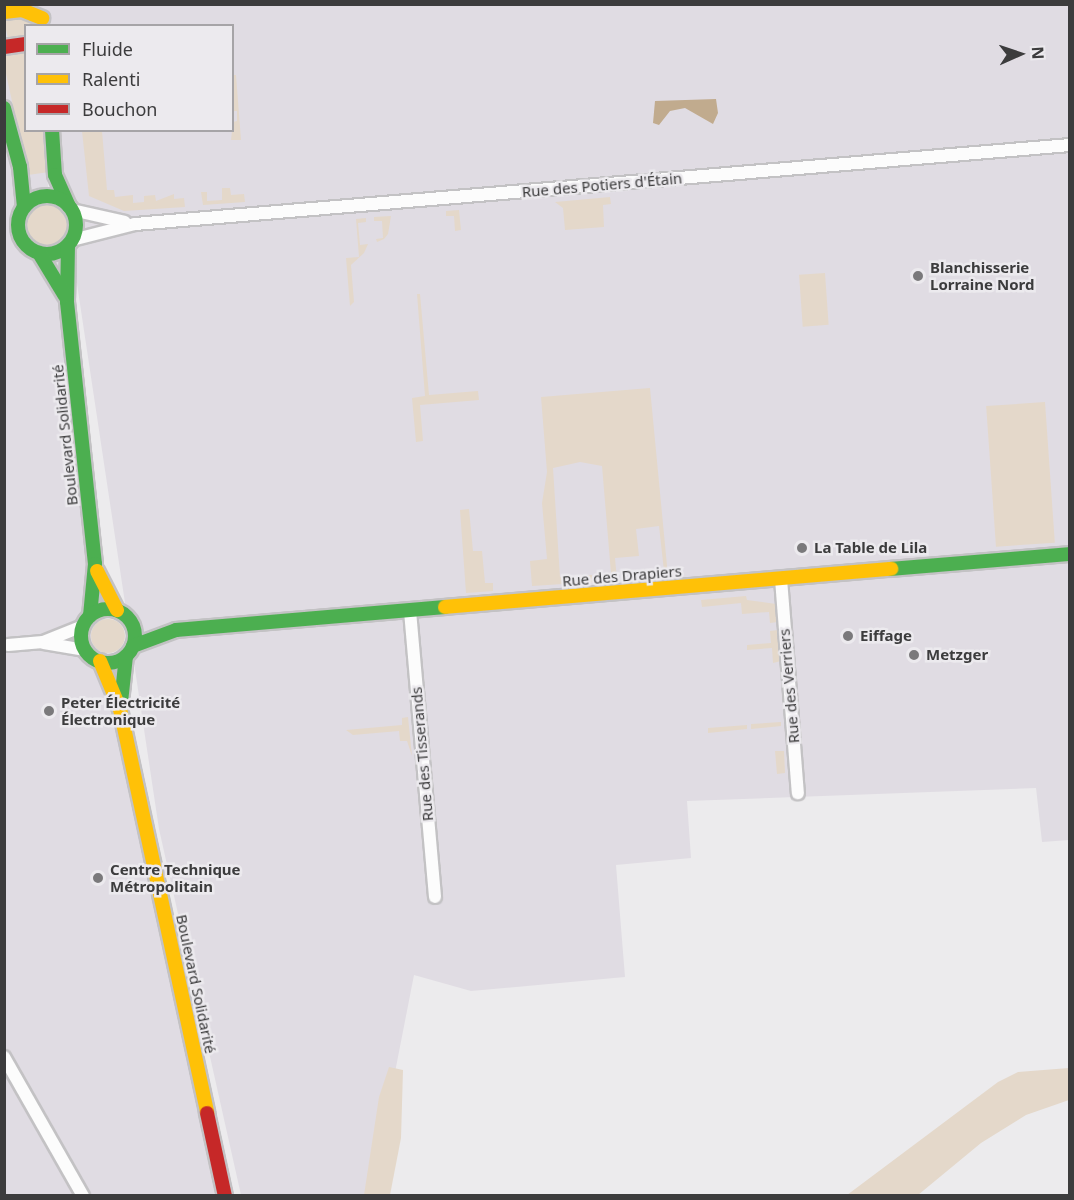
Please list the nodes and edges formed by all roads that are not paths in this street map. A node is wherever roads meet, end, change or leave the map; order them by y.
1 (4, 12) edge
2 (42, 16) edge
3 (24, 44) edge
4 (4, 47) edge
5 (4, 108) edge
6 (52, 132) edge
7 (1070, 145) edge
8 (71, 208) junction
9 (22, 209) junction
10 (4, 222) edge
11 (135, 224) junction
12 (4, 238) edge
13 (22, 241) junction
14 (70, 242) junction
15 (39, 253) junction
16 (67, 302) junction
17 (1070, 554) edge
18 (95, 564) junction
19 (781, 579) junction
20 (117, 610) junction
21 (410, 611) junction
22 (130, 619) junction
23 (87, 621) junction
24 (176, 630) junction
25 (43, 642) junction
26 (6, 647) edge
27 (85, 650) junction
28 (130, 651) junction
29 (100, 661) junction
30 (120, 709) junction
31 (798, 793) dead end
32 (435, 897) dead end
33 (4, 1057) edge
34 (83, 1196) edge
35 (225, 1196) edge

1 - 2 main road
3 - 4 main road
5 - 9 main road
6 - 8 main road
7 - 11 street, Rue des Potiers d'Étain
8 - 9 main road
8 - 11 street, Rue des Potiers d'Étain
8 - 14 main road
9 - 10 main road
9 - 13 main road
11 - 14 street, Rue des Potiers d'Étain
12 - 13 main road
13 - 15 main road
14 - 15 main road
14 - 16 main road, Boulevard Solidarité
15 - 16 main road, Boulevard Solidarité
16 - 18 main road, Boulevard Solidarité
17 - 19 main road, Rue des Drapiers
18 - 20 main road, Boulevard Solidarité
18 - 23 main road, Boulevard Solidarité
19 - 21 main road, Rue des Drapiers
19 - 31 street, Rue des Verriers
20 - 22 main road
20 - 23 main road
21 - 24 main road, Rue des Drapiers
21 - 32 street, Rue des Tisserands
22 - 24 main road, Rue des Drapiers
22 - 28 main road
23 - 25 street
23 - 27 main road
24 - 28 main road, Rue des Drapiers
25 - 26 street
25 - 27 street
27 - 29 main road
28 - 29 main road
28 - 30 main road, Boulevard Solidarité
29 - 30 main road, Boulevard Solidarité
30 - 35 main road, Boulevard Solidarité
33 - 34 street

